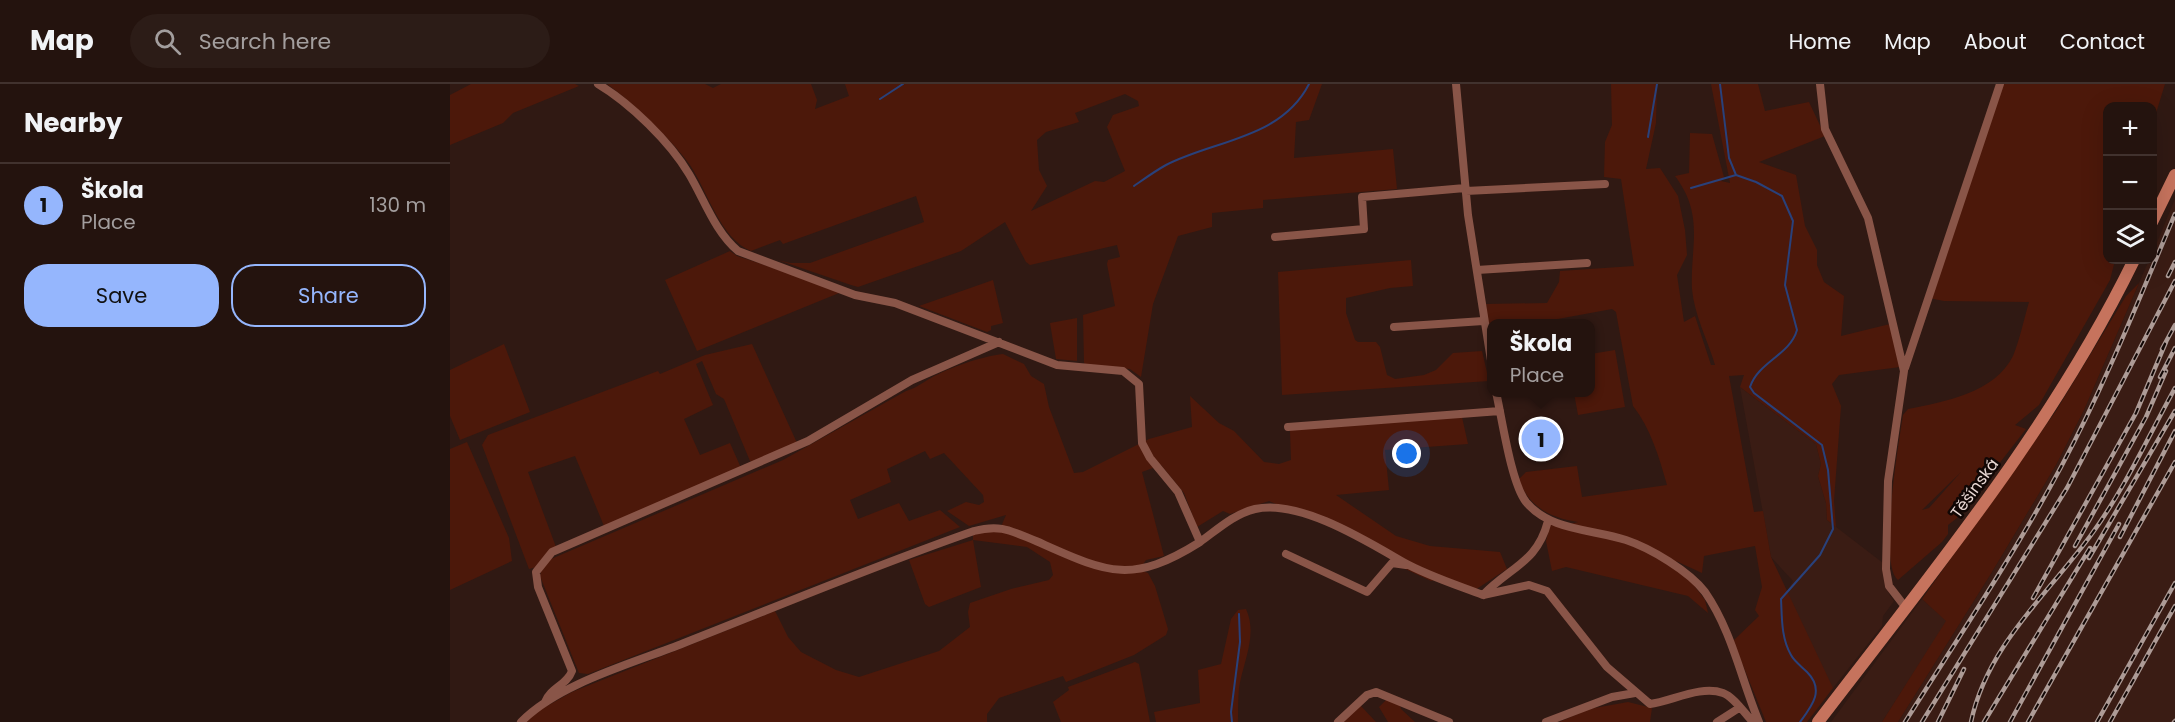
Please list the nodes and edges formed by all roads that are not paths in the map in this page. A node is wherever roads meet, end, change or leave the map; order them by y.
1 (598, 84) edge
2 (1456, 84) edge
3 (1820, 84) edge
4 (2000, 84) edge
5 (2175, 175) edge
6 (1605, 184) dead end
7 (1466, 190) junction
8 (2157, 212) edge
9 (1275, 237) dead end
10 (1587, 263) dead end
11 (2132, 264) edge
12 (1477, 270) junction
13 (1483, 321) junction
14 (1394, 327) dead end
15 (999, 342) junction
16 (1487, 344) edge
17 (1904, 371) junction
18 (1497, 397) edge
19 (1500, 411) junction
20 (1288, 427) dead end
21 (1548, 521) junction
22 (1200, 542) junction
23 (1286, 554) dead end
24 (1410, 564) junction
25 (1484, 595) junction
26 (1906, 608) junction
27 (1635, 693) junction
28 (544, 703) junction
29 (1739, 708) junction
30 (521, 722) edge
31 (1338, 722) edge
32 (1449, 722) edge
33 (1546, 722) edge
34 (1717, 722) edge
35 (1753, 722) edge
36 (1759, 722) edge
37 (1818, 722) edge

1 - 15 street
2 - 7 street
3 - 17 street
4 - 17 street
5 - 8 main road
6 - 7 street
7 - 9 street
7 - 12 street
10 - 12 street
11 - 26 main road, Těšínská
12 - 13 street
13 - 14 street
13 - 16 street
15 - 22 street
15 - 28 street
17 - 26 street
18 - 19 street
19 - 20 street
19 - 21 street
21 - 25 street
21 - 36 street
22 - 24 street
22 - 28 street
23 - 24 street
24 - 25 street
25 - 27 street
26 - 37 main road, Těšínská
27 - 29 street
27 - 33 street
28 - 30 street
29 - 34 street
29 - 35 street
31 - 32 street

